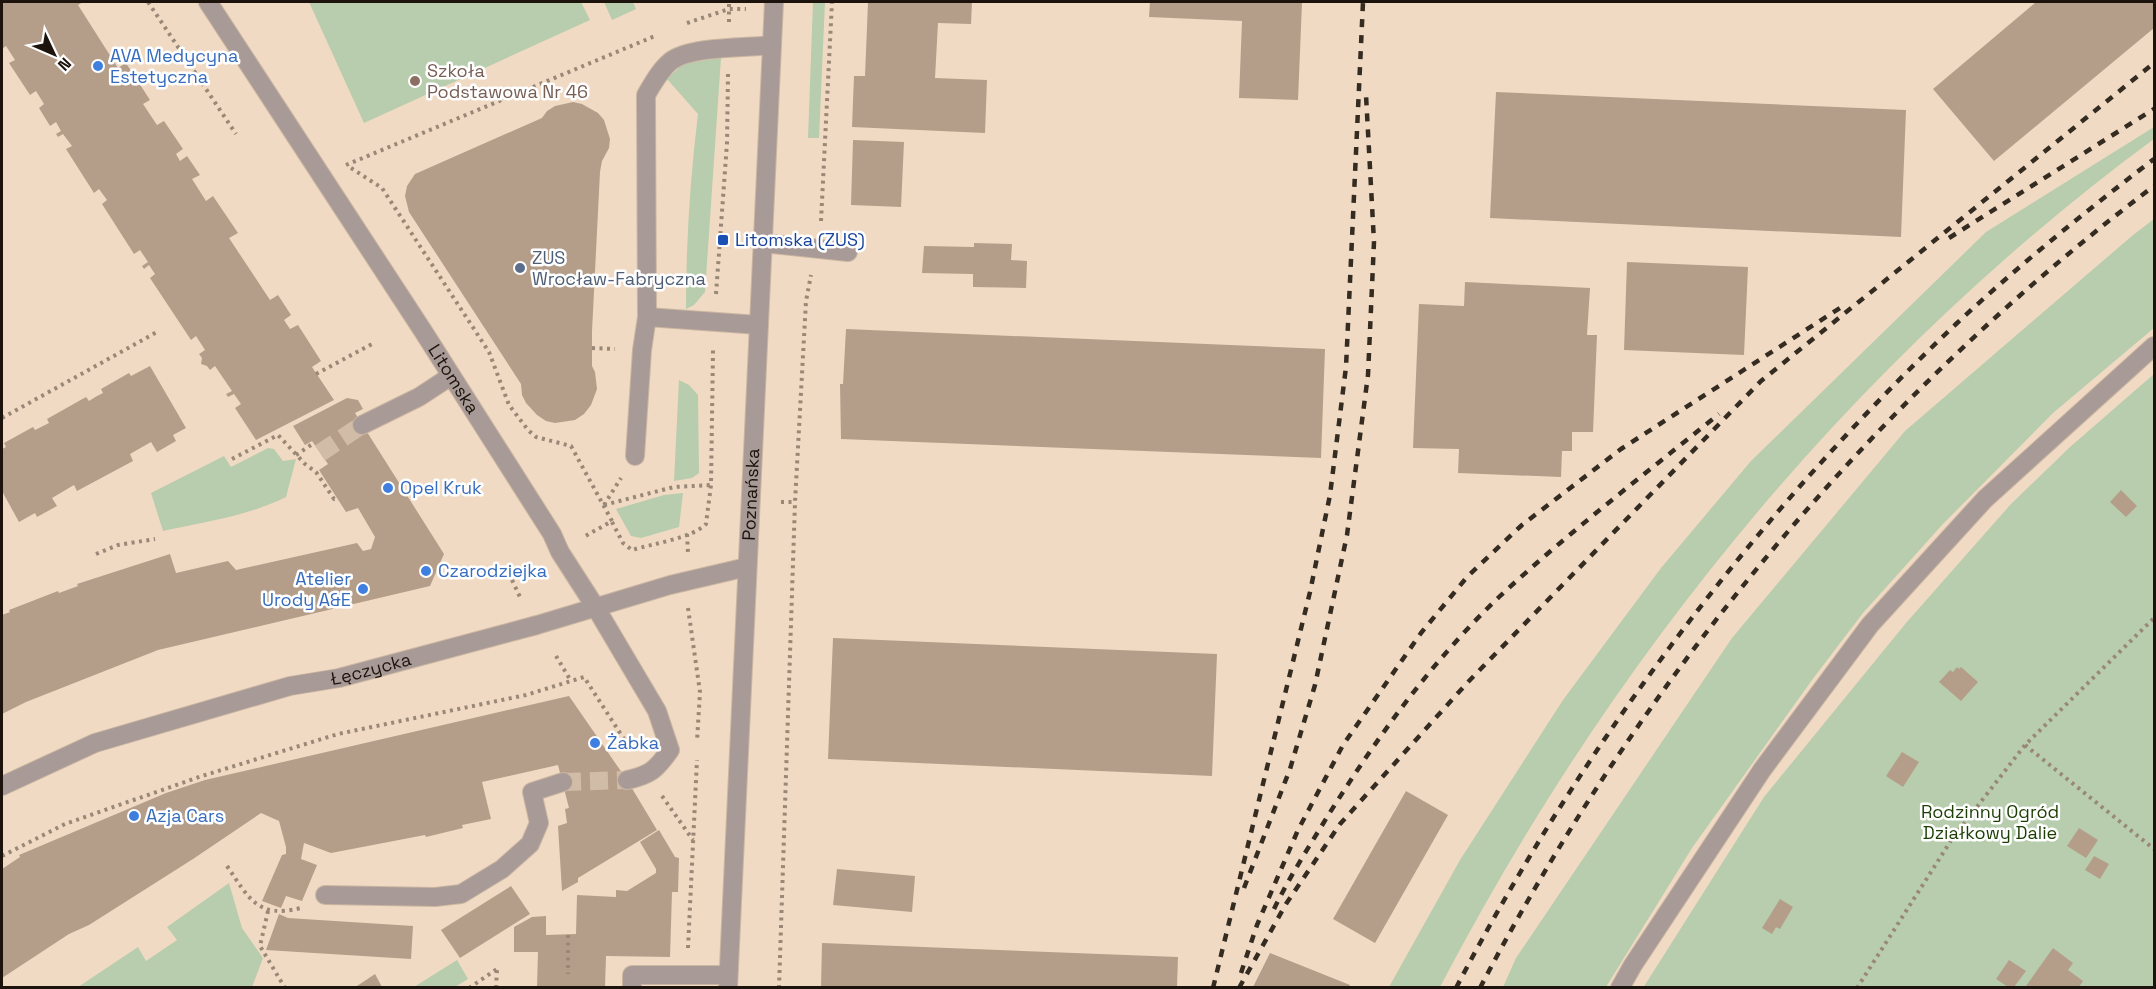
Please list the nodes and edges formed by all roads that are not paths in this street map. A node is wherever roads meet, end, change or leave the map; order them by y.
1 (208, 2) edge
2 (774, 2) edge
3 (772, 45) junction
4 (763, 243) junction
5 (848, 252) dead end
6 (647, 317) junction
7 (759, 325) junction
8 (2154, 346) edge
9 (451, 376) junction
10 (362, 425) tunnel mouth
11 (635, 456) dead end
12 (747, 567) junction
13 (596, 608) junction
14 (627, 780) tunnel mouth
15 (562, 782) tunnel mouth
16 (2, 786) edge
17 (325, 895) road end
18 (728, 981) edge
19 (632, 987) edge
20 (1620, 987) edge

1 - 9 street, Litomska
2 - 3 street, Poznańska
3 - 4 street, Poznańska
3 - 6 street
4 - 5 street
4 - 7 street, Poznańska
6 - 7 street
6 - 11 street
7 - 12 street, Poznańska
8 - 20 street
9 - 10 street
9 - 13 street, Litomska
12 - 13 street, Łęczycka
12 - 18 street, Poznańska
13 - 14 street, Litomska
13 - 16 street, Łęczycka
15 - 17 street
18 - 19 street

